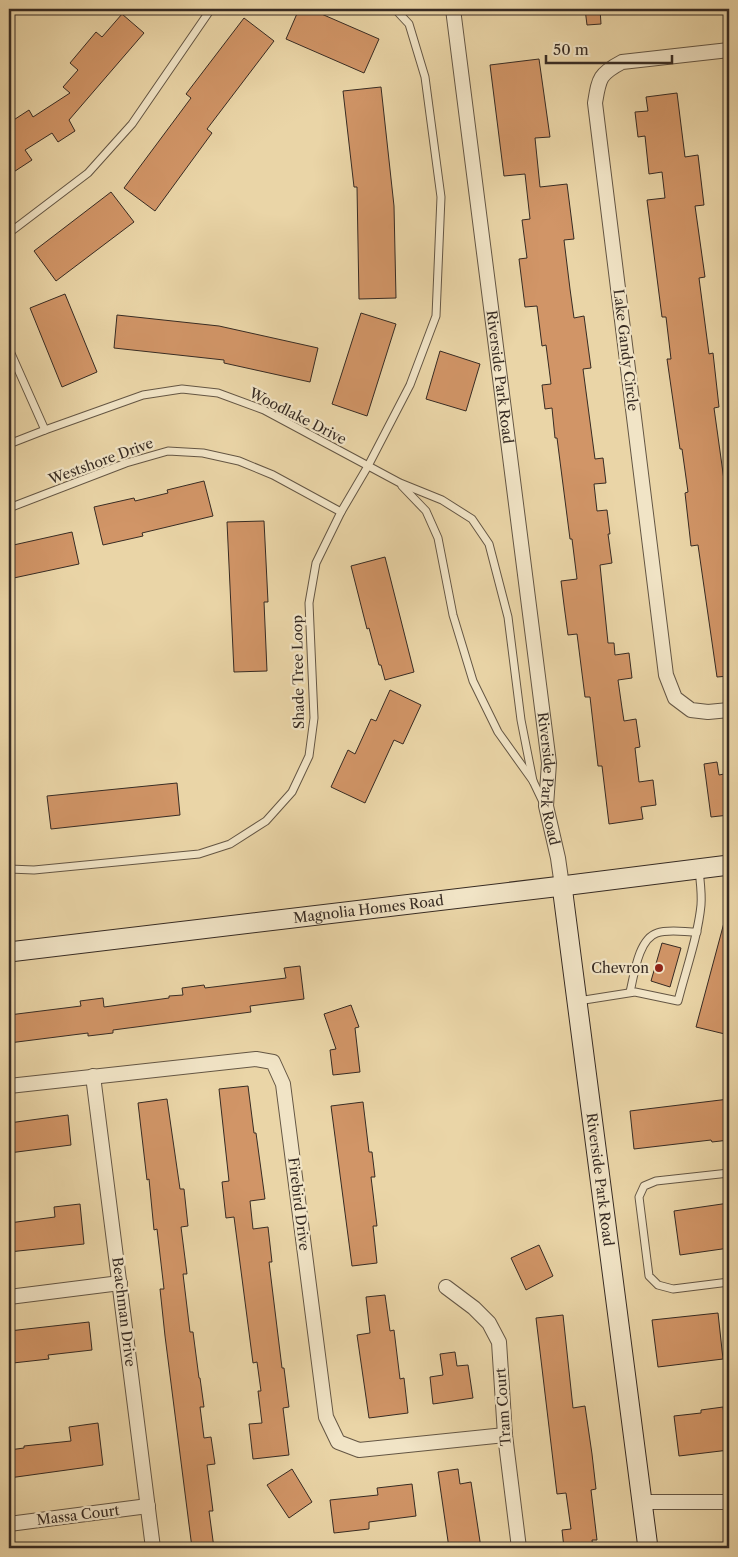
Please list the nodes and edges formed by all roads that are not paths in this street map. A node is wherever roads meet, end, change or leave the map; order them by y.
1 (211, 9) edge
2 (395, 9) edge
3 (453, 9) edge
4 (729, 50) edge
5 (9, 233) edge
6 (9, 349) edge
7 (45, 430) junction
8 (9, 444) edge
9 (368, 466) junction
10 (400, 483) junction
11 (9, 508) edge
12 (341, 512) junction
13 (729, 710) edge
14 (533, 781) junction
15 (546, 806) junction
16 (729, 865) edge
17 (9, 869) edge
18 (699, 869) junction
19 (562, 886) junction
20 (696, 932) junction
21 (9, 952) edge
22 (630, 992) junction
23 (577, 1001) junction
24 (94, 1076) junction
25 (9, 1086) edge
26 (729, 1173) edge
27 (729, 1282) edge
28 (120, 1283) junction
29 (446, 1287) dead end
30 (9, 1296) edge
31 (505, 1435) junction
32 (642, 1502) junction
33 (729, 1502) edge
34 (148, 1506) junction
35 (9, 1524) edge
36 (153, 1548) edge
37 (519, 1548) edge
38 (648, 1548) edge

1 - 5 lane
2 - 9 lane, Shade Tree Loop
3 - 15 street, Riverside Park Road
4 - 13 street, Lake Gandy Circle
6 - 7 lane
7 - 8 lane, Woodlake Drive
7 - 9 lane, Woodlake Drive
9 - 10 lane, Woodlake Drive
9 - 12 lane, Shade Tree Loop
10 - 14 lane, Woodlake Drive
10 - 14 lane, Woodlake Drive
11 - 12 lane, Westshore Drive
12 - 17 lane, Shade Tree Loop
14 - 15 lane, Woodlake Drive
15 - 19 street, Riverside Park Road
16 - 18 street, Magnolia Homes Road
18 - 19 street, Magnolia Homes Road
18 - 20 lane
19 - 21 street, Magnolia Homes Road
19 - 23 street, Riverside Park Road
20 - 22 lane
20 - 22 lane
22 - 23 lane
23 - 32 street, Riverside Park Road
24 - 25 street, Firebird Drive
24 - 28 street, Beachman Drive
24 - 31 street, Firebird Drive
26 - 27 lane
28 - 30 street
28 - 34 street, Beachman Drive
29 - 31 street, Tram Court
31 - 37 street, Tram Court
32 - 33 street
32 - 38 street, Riverside Park Road
34 - 35 street, Massa Court
34 - 36 street, Beachman Drive

